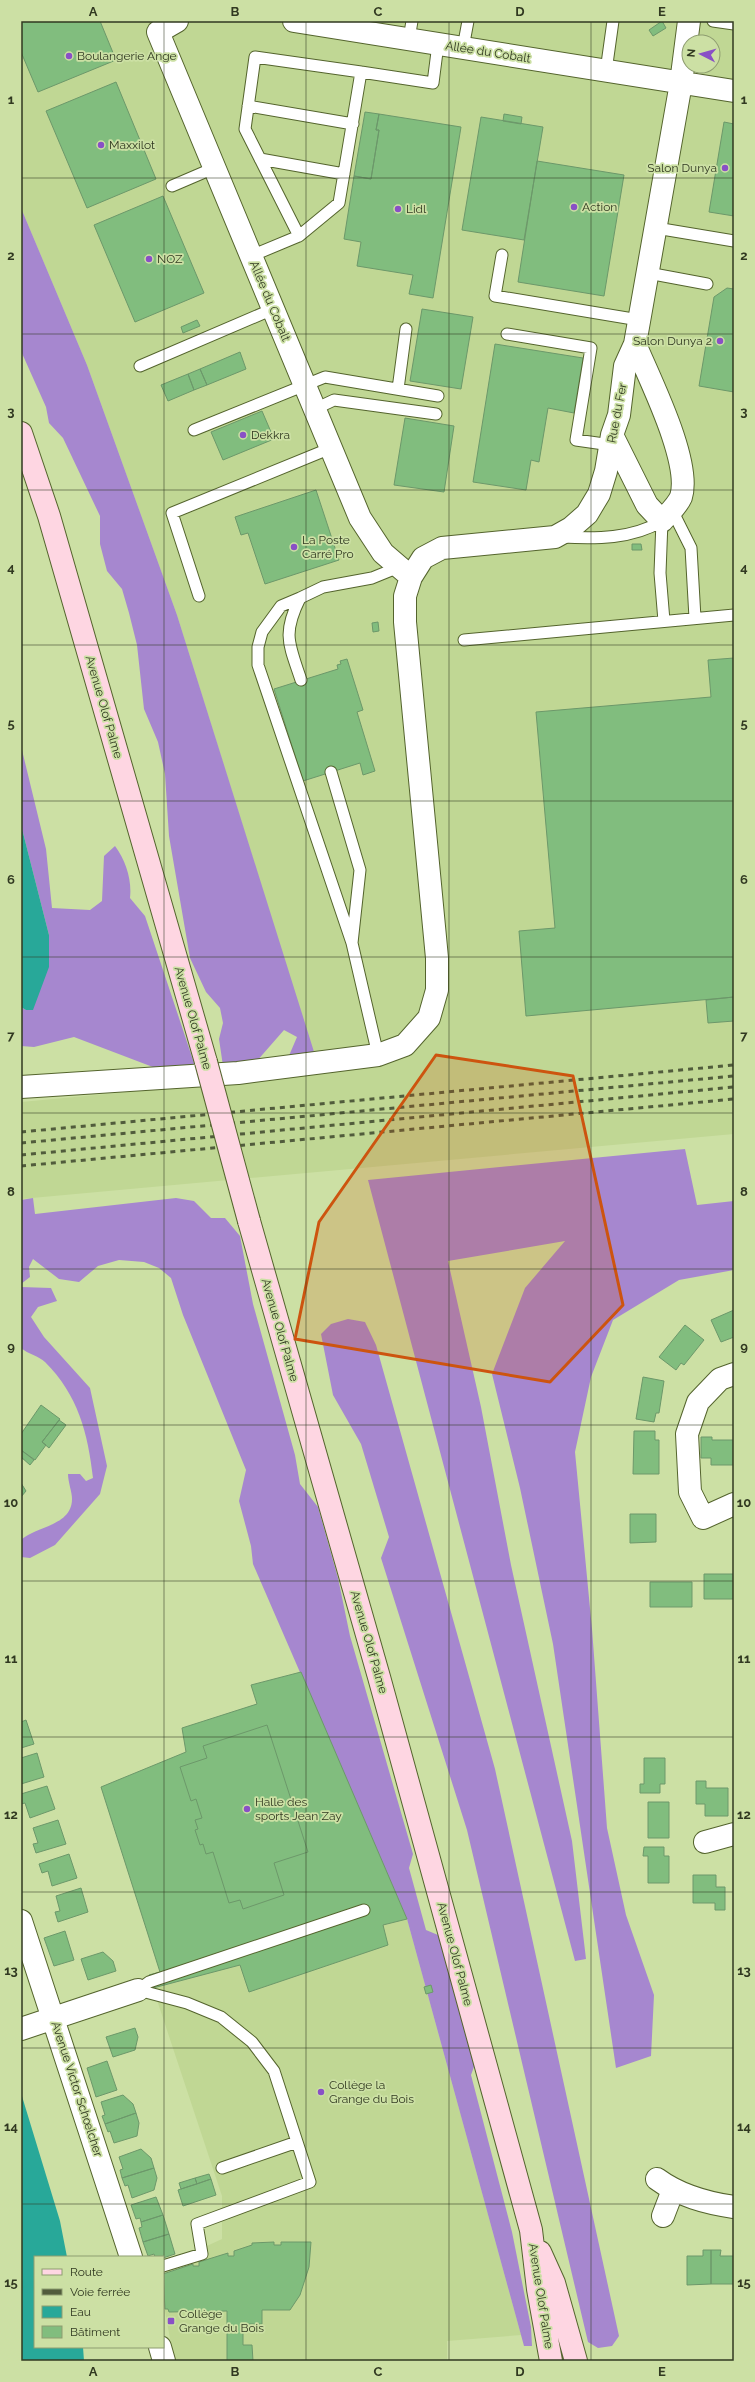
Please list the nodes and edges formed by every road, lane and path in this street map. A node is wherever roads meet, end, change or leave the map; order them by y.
1 (177, 21) edge
2 (294, 21) edge
3 (468, 21) edge
4 (613, 21) edge
5 (689, 21) edge
6 (713, 21) edge
7 (734, 24) edge
8 (411, 30) edge
9 (438, 44) junction
10 (463, 48) junction
11 (606, 71) junction
12 (361, 72) junction
13 (681, 83) junction
14 (734, 92) edge
15 (248, 106) junction
16 (353, 124) junction
17 (260, 159) junction
18 (214, 168) junction
19 (344, 174) junction
20 (172, 186) dead end
21 (656, 228) junction
22 (299, 236) junction
23 (734, 242) edge
24 (502, 255) dead end
25 (250, 256) junction
26 (648, 273) junction
27 (707, 284) dead end
28 (273, 309) junction
29 (640, 320) junction
30 (406, 330) dead end
31 (507, 334) dead end
32 (635, 344) junction
33 (140, 366) dead end
34 (305, 386) junction
35 (398, 388) junction
36 (438, 396) dead end
37 (315, 409) junction
38 (436, 414) dead end
39 (194, 430) dead end
40 (21, 433) edge
41 (611, 440) junction
42 (331, 448) junction
43 (667, 515) junction
44 (555, 537) junction
45 (405, 572) junction
46 (199, 596) dead end
47 (300, 598) junction
48 (734, 615) edge
49 (695, 618) junction
50 (664, 621) junction
51 (464, 640) dead end
52 (301, 680) dead end
53 (331, 772) dead end
54 (352, 943) junction
55 (378, 1055) junction
56 (21, 1087) edge
57 (734, 1374) edge
58 (734, 1504) edge
59 (734, 1834) edge
60 (705, 1842) dead end
61 (364, 1910) dead end
62 (21, 1921) edge
63 (138, 1990) junction
64 (54, 2017) junction
65 (21, 2029) edge
66 (297, 2142) junction
67 (222, 2168) dead end
68 (734, 2207) edge
69 (663, 2216) dead end
70 (531, 2230) junction
71 (131, 2256) edge
72 (164, 2266) edge
73 (160, 2348) edge
74 (164, 2361) edge
75 (552, 2361) edge
76 (576, 2361) edge

1 - 18 street, Allée du Cobalt
2 - 8 street, Allée du Cobalt
3 - 10 lane
4 - 11 lane
5 - 13 street, Rue du Fer
6 - 7 lane
8 - 9 street, Allée du Cobalt
9 - 10 street, Allée du Cobalt
9 - 12 lane
10 - 11 street, Allée du Cobalt
11 - 13 street, Allée du Cobalt
12 - 15 lane
12 - 16 lane
13 - 14 street, Allée du Cobalt
13 - 21 street, Rue du Fer
15 - 16 lane
15 - 17 lane
16 - 19 lane
17 - 19 lane
17 - 22 lane
18 - 20 lane
18 - 25 street, Allée du Cobalt
19 - 22 lane
21 - 23 lane
21 - 26 street, Rue du Fer
22 - 25 lane
24 - 29 lane
25 - 28 street, Allée du Cobalt
26 - 27 lane
26 - 29 street, Rue du Fer
28 - 33 lane
28 - 34 street, Allée du Cobalt
29 - 32 street, Rue du Fer
30 - 35 lane
31 - 41 lane
32 - 41 street, Rue du Fer
32 - 43 street
34 - 35 lane
34 - 37 street, Allée du Cobalt
34 - 39 lane
35 - 36 lane
37 - 38 lane
37 - 42 street, Allée du Cobalt
40 - 70 main road, Avenue Olof Palme, bridge
41 - 43 street
41 - 44 street, Rue du Fer
42 - 45 street, Allée du Cobalt
42 - 46 lane
43 - 44 lane
43 - 49 lane
43 - 50 lane
44 - 45 street, Rue du Fer
45 - 47 lane
45 - 55 street, Rue du Fer
47 - 52 lane
47 - 54 lane
48 - 49 lane
49 - 50 lane
50 - 51 lane
53 - 54 lane
54 - 55 lane
55 - 56 street, Rue du Fer
57 - 58 street
59 - 60 street
61 - 63 lane
62 - 64 street, Avenue Victor Schœlcher
63 - 64 street
63 - 66 lane
64 - 65 street
64 - 71 street, Avenue Victor Schœlcher
66 - 67 lane
66 - 72 lane
68 - 69 street
70 - 75 main road, Avenue Olof Palme
70 - 76 main road, Avenue Olof Palme
73 - 74 street

